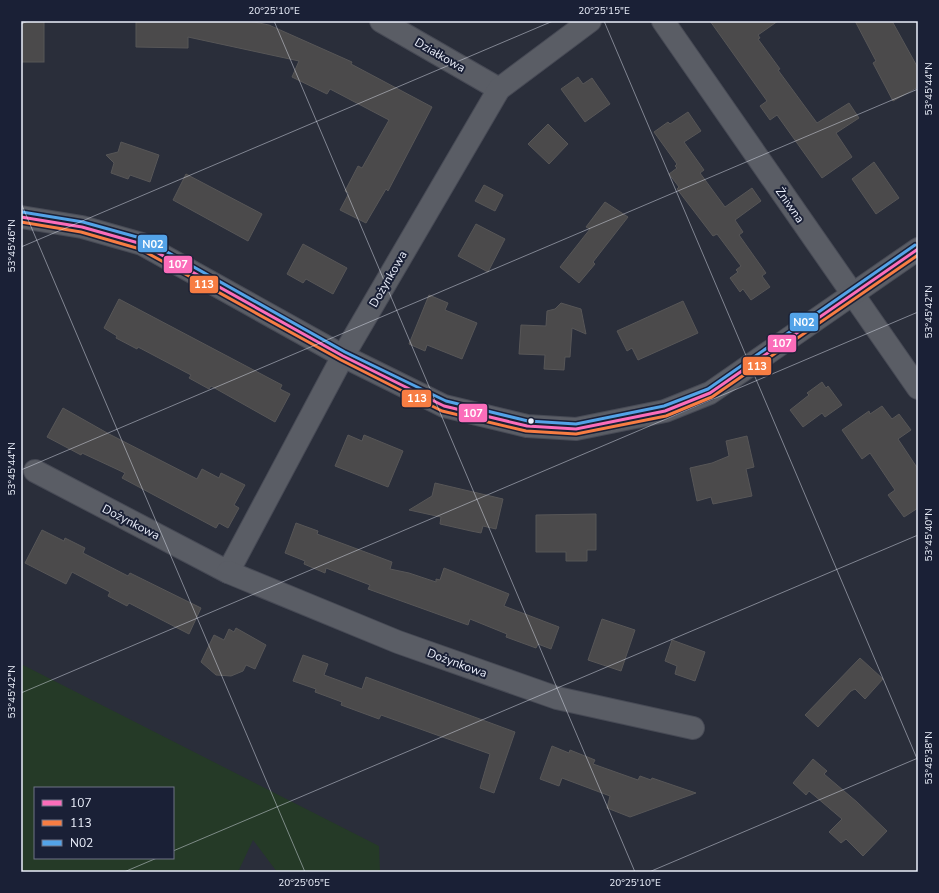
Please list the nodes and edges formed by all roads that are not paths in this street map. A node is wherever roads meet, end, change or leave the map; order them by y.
1 (381, 21) edge
2 (590, 21) edge
3 (663, 21) edge
4 (498, 89) junction
5 (21, 217) edge
6 (918, 249) edge
7 (852, 294) junction
8 (343, 356) junction
9 (918, 388) edge
10 (34, 471) dead end
11 (228, 572) junction
12 (694, 728) dead end

1 - 4 street, Działkowa
2 - 4 street, Dożynkowa
3 - 7 street, Żniwna
4 - 8 street, Dożynkowa
5 - 8 street
6 - 7 street
7 - 8 street
7 - 9 street, Żniwna
8 - 11 street, Dożynkowa
10 - 11 street, Dożynkowa
11 - 12 street, Dożynkowa

